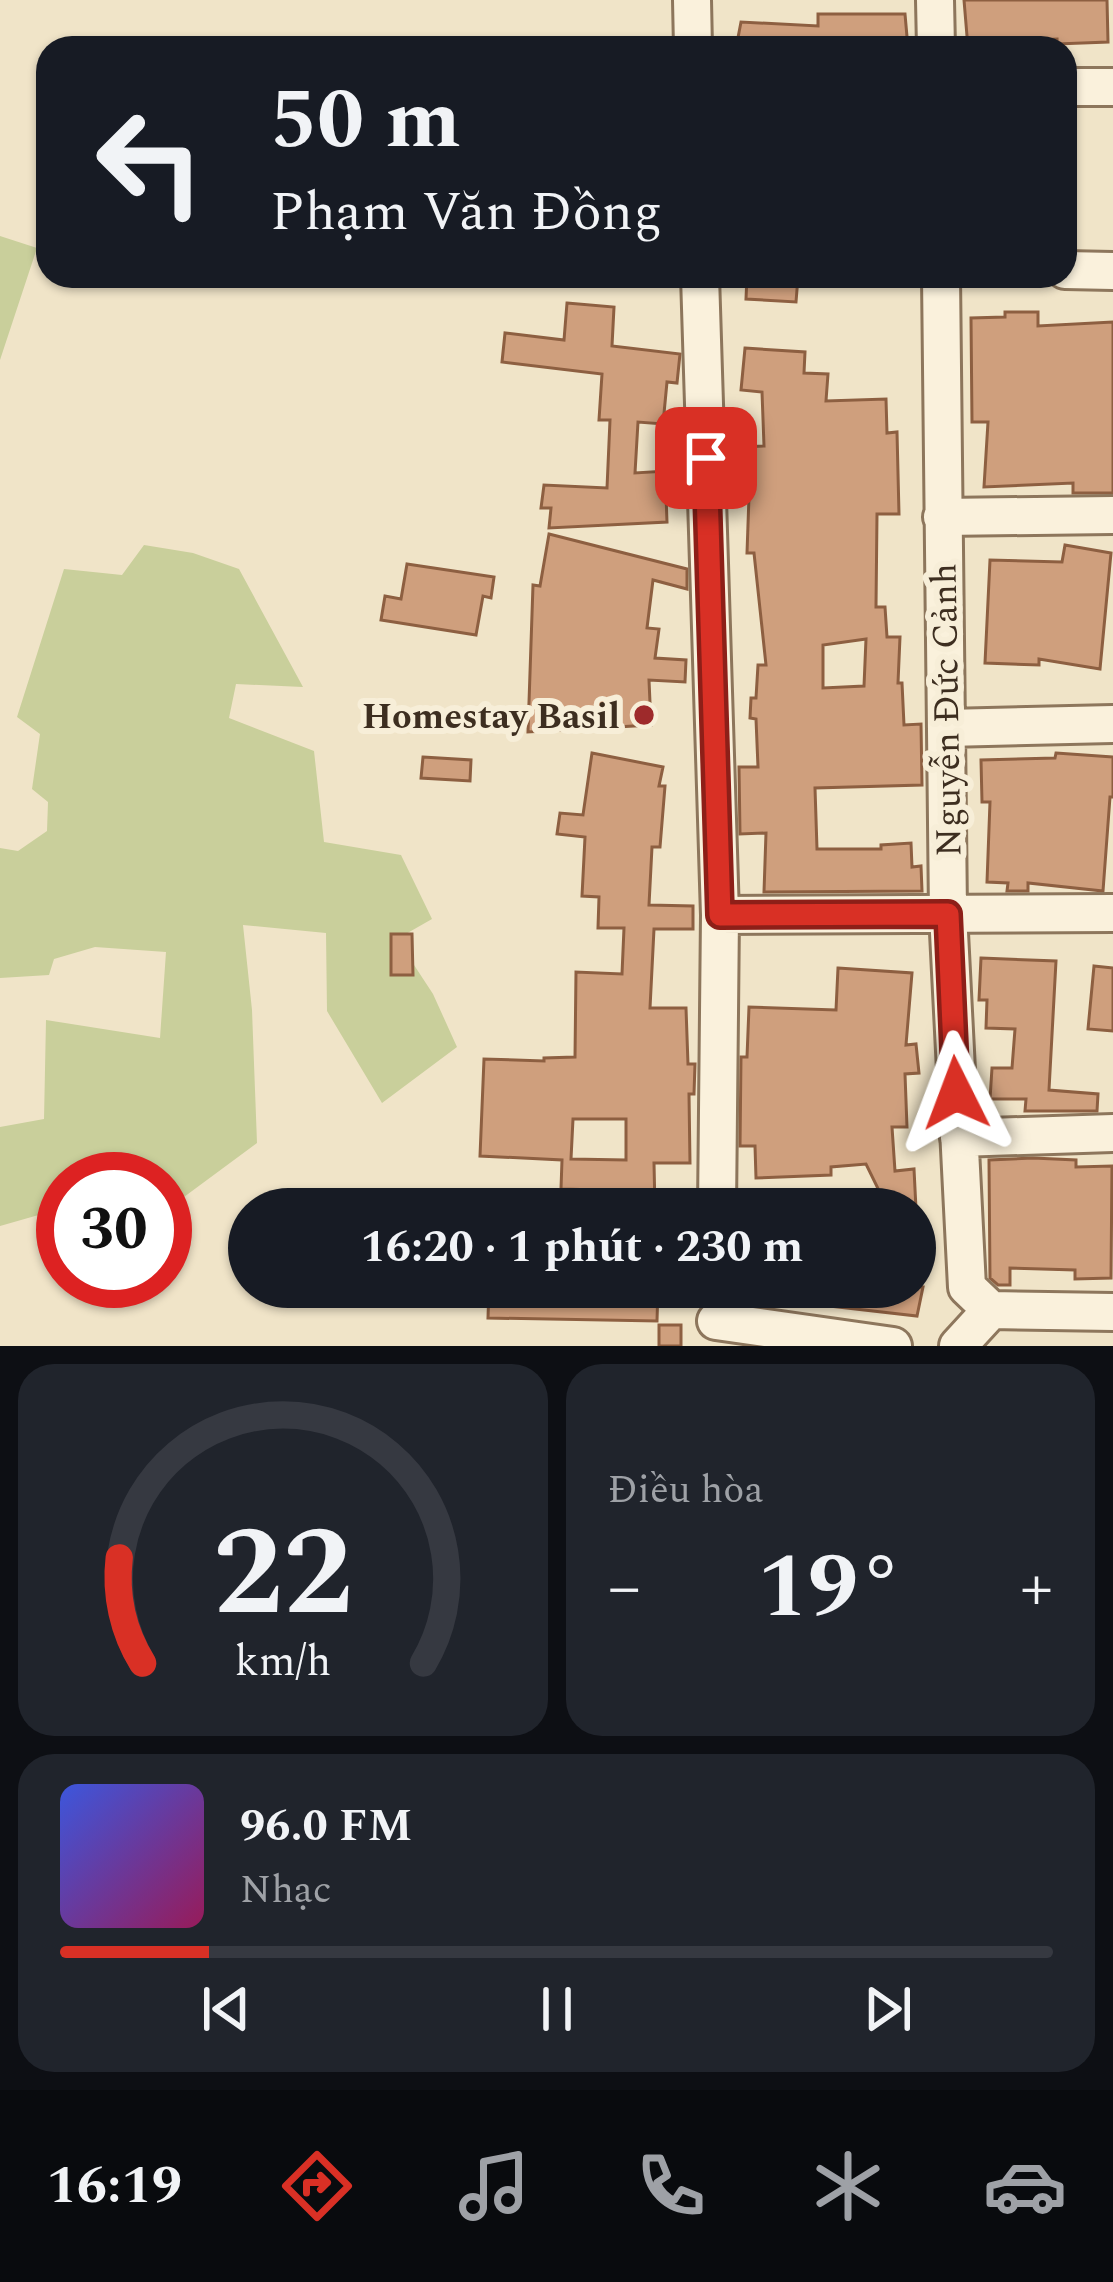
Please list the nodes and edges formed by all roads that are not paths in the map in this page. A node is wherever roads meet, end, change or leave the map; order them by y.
1 (692, 0) edge
2 (934, 0) edge
3 (693, 36) edge
4 (936, 36) edge
5 (1077, 87) edge
6 (1113, 87) edge
7 (1077, 270) edge
8 (1113, 271) edge
9 (700, 288) edge
10 (941, 288) edge
11 (1113, 515) edge
12 (942, 517) junction
13 (1113, 724) edge
14 (947, 728) junction
15 (1113, 913) edge
16 (948, 914) junction
17 (720, 915) junction
18 (1113, 1133) edge
19 (958, 1138) junction
20 (717, 1188) edge
21 (979, 1298) junction
22 (1113, 1312) edge
23 (716, 1318) edge
24 (893, 1346) edge
25 (958, 1346) edge

1 - 3 street
2 - 4 street
5 - 6 street
7 - 8 street
9 - 17 street
10 - 12 street, Nguyễn Đức Cảnh
11 - 12 street
12 - 14 street, Nguyễn Đức Cảnh
13 - 14 street
14 - 16 street, Nguyễn Đức Cảnh
15 - 16 street
16 - 17 street
16 - 19 street, Nguyễn Đức Cảnh
17 - 20 street
18 - 19 street
19 - 21 street, Nguyễn Đức Cảnh
21 - 22 street
21 - 25 street
23 - 24 street

